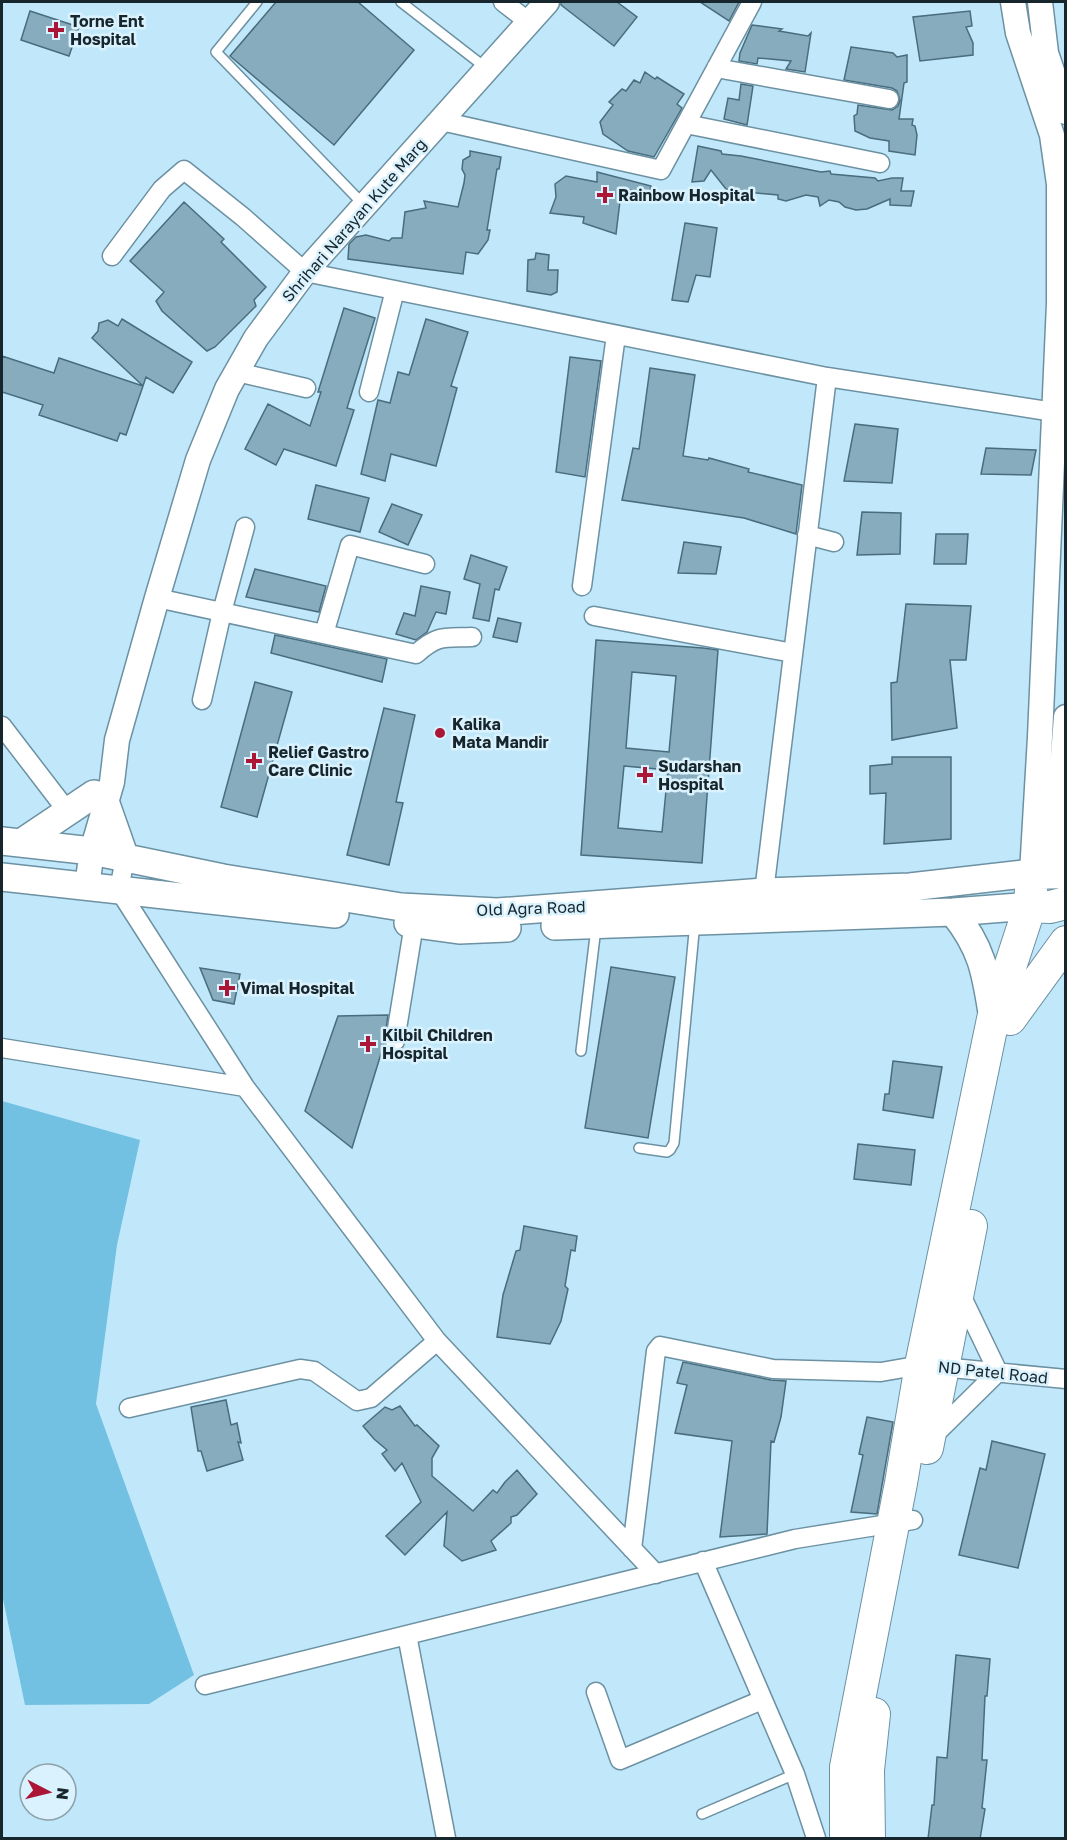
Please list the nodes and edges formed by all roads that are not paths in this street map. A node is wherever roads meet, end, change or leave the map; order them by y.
1 (257, 2) edge
2 (402, 2) edge
3 (503, 2) edge
4 (547, 2) edge
5 (752, 2) edge
6 (1013, 2) edge
7 (1041, 2) edge
8 (529, 22) junction
9 (716, 68) junction
10 (487, 69) junction
11 (889, 99) dead end
12 (1065, 112) edge
13 (441, 122) junction
14 (686, 124) junction
15 (880, 163) dead end
16 (1062, 184) edge
17 (365, 206) junction
18 (112, 256) dead end
19 (305, 272) junction
20 (395, 290) junction
21 (616, 335) junction
22 (237, 372) junction
23 (827, 377) junction
24 (306, 388) dead end
25 (369, 392) dead end
26 (1060, 412) edge
27 (245, 526) dead end
28 (807, 535) junction
29 (834, 542) dead end
30 (804, 562) junction
31 (425, 564) dead end
32 (813, 581) dead end
33 (582, 586) dead end
34 (157, 598) junction
35 (222, 612) junction
36 (594, 616) dead end
37 (324, 634) junction
38 (472, 638) dead end
39 (793, 653) junction
40 (202, 700) dead end
41 (1065, 717) edge
42 (2, 726) edge
43 (100, 799) junction
44 (68, 812) junction
45 (11, 842) edge
46 (85, 850) junction
47 (125, 858) junction
48 (1050, 873) edge
49 (2, 877) edge
50 (79, 886) junction
51 (119, 890) junction
52 (764, 892) junction
53 (1049, 905) edge
54 (695, 909) junction
55 (952, 912) junction
56 (414, 924) junction
57 (597, 925) junction
58 (1065, 942) edge
59 (1001, 1019) junction
60 (395, 1041) dead end
61 (2, 1048) edge
62 (581, 1050) dead end
63 (245, 1087) junction
64 (639, 1148) dead end
65 (959, 1292) junction
66 (437, 1341) junction
67 (933, 1366) junction
68 (998, 1372) junction
69 (1065, 1379) edge
70 (129, 1408) dead end
71 (929, 1440) junction
72 (902, 1522) junction
73 (632, 1549) junction
74 (703, 1561) junction
75 (656, 1574) junction
76 (407, 1635) junction
77 (205, 1685) dead end
78 (596, 1692) dead end
79 (762, 1700) junction
80 (795, 1774) junction
81 (702, 1814) dead end
82 (446, 1839) edge
83 (816, 1839) edge
84 (846, 1839) edge
85 (868, 1839) edge

1 - 17 lane
2 - 10 lane
3 - 8 street
4 - 8 main road, Shrihari Narayan Kute Marg
5 - 9 street
6 - 16 main road
7 - 12 main road
8 - 10 main road, Shrihari Narayan Kute Marg
9 - 11 street
9 - 14 street
10 - 13 main road, Shrihari Narayan Kute Marg
13 - 14 street
13 - 17 main road, Shrihari Narayan Kute Marg
14 - 15 street
16 - 26 main road
17 - 19 main road, Shrihari Narayan Kute Marg
18 - 19 street
19 - 20 street
19 - 22 main road, Shrihari Narayan Kute Marg
20 - 21 street
20 - 25 street
21 - 23 street
21 - 33 street
22 - 24 street
22 - 34 main road, Shrihari Narayan Kute Marg
23 - 26 street
23 - 28 street
26 - 48 main road
27 - 35 street
28 - 29 street
28 - 30 street
30 - 32 street
30 - 39 street
31 - 37 street
34 - 35 street
34 - 43 main road, Shrihari Narayan Kute Marg
35 - 37 street
35 - 40 street
36 - 39 street
37 - 38 street
39 - 52 street
41 - 48 main road
42 - 44 street
43 - 44 main road
43 - 46 main road, Shrihari Narayan Kute Marg
43 - 47 main road
44 - 45 main road
45 - 46 main road, Old Agra Road
46 - 47 main road, Old Agra Road
46 - 50 main road, Shrihari Narayan Kute Marg
47 - 51 street
47 - 54 main road, Old Agra Road
48 - 52 main road, Old Agra Road
48 - 53 highway
49 - 50 main road, Old Agra Road
50 - 51 main road, Old Agra Road
51 - 56 main road, Old Agra Road
51 - 63 street
52 - 54 main road, Old Agra Road
53 - 55 main road, Old Agra Road
53 - 59 highway
54 - 55 main road, Old Agra Road
54 - 57 main road, Old Agra Road
54 - 64 lane
55 - 59 main road
56 - 57 main road, Old Agra Road
56 - 60 street
57 - 62 lane
58 - 59 highway
59 - 65 highway
59 - 67 highway
61 - 63 street
63 - 66 street
65 - 67 highway
65 - 68 street
66 - 70 street
66 - 73 street
67 - 68 street, ND Patel Road
67 - 71 highway
67 - 72 highway
67 - 73 street, ND Patel Road
68 - 69 street, ND Patel Road
68 - 71 street
71 - 72 highway
72 - 74 street
72 - 84 highway
72 - 85 highway
73 - 75 street
74 - 75 street
74 - 79 street
75 - 76 street
76 - 77 street
76 - 82 street
78 - 79 street
79 - 80 street
80 - 81 lane
80 - 83 street

